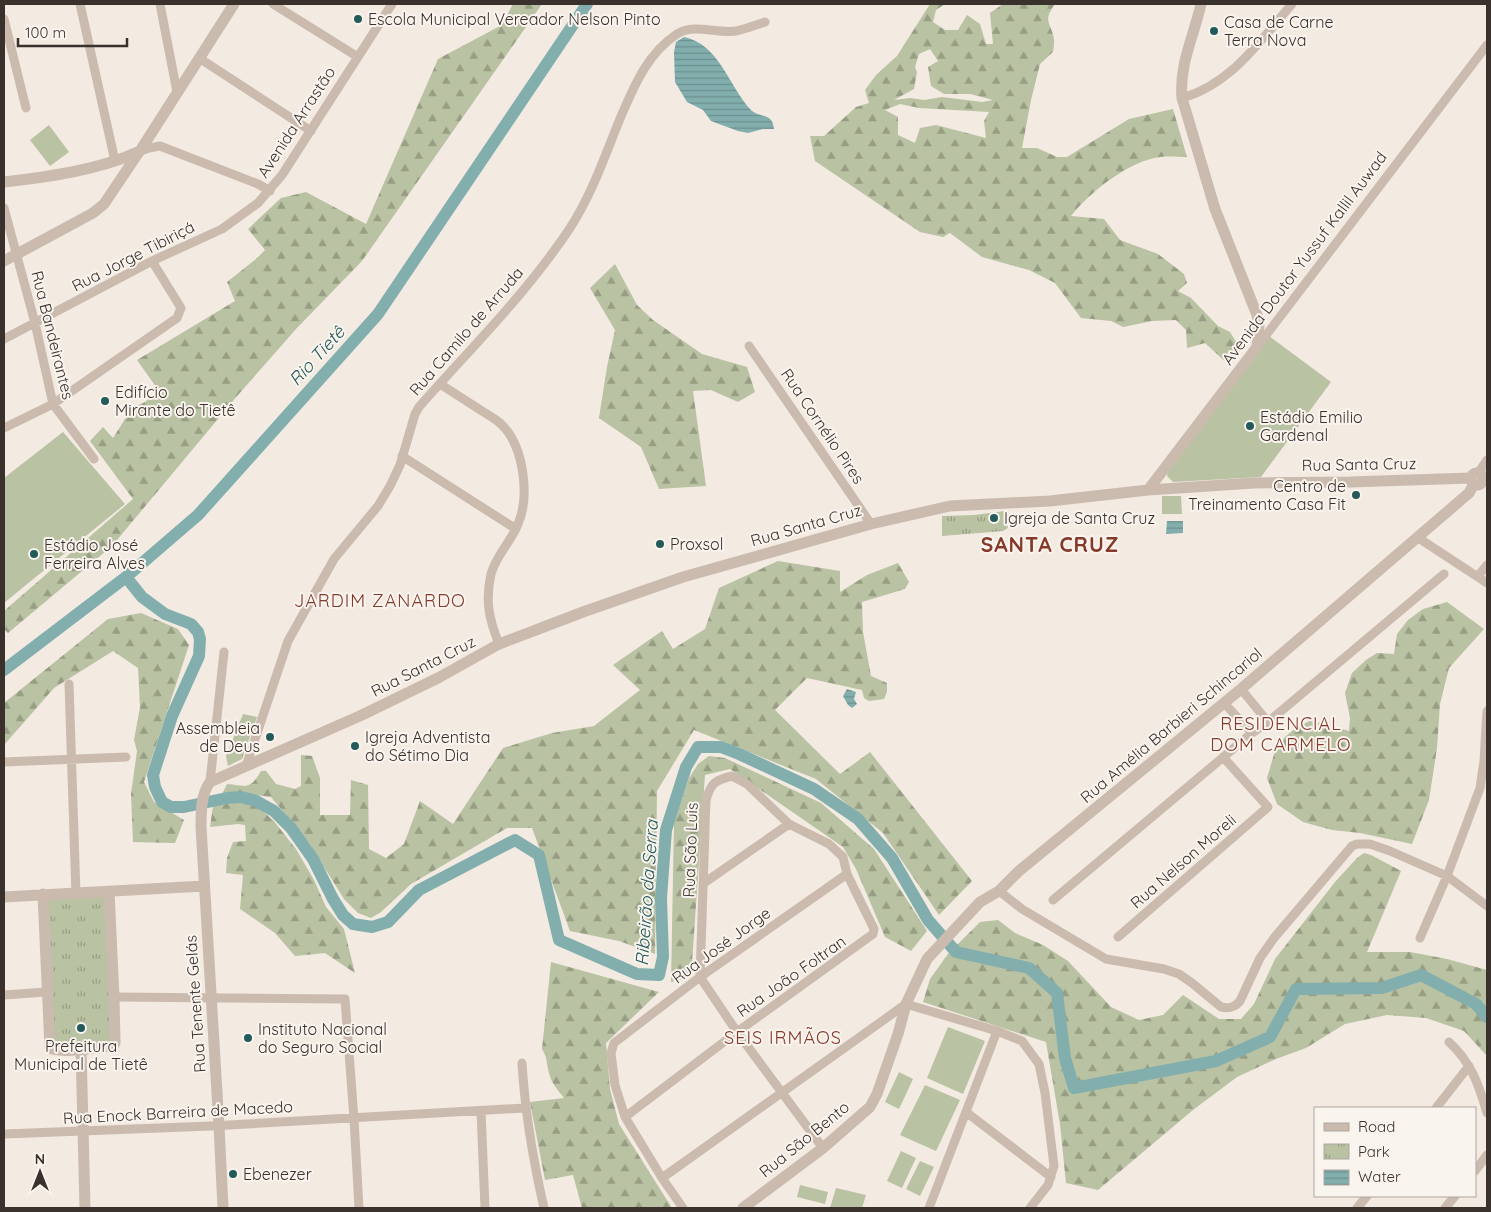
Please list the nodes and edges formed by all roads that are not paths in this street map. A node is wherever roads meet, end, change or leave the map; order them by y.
1 (80, 4) edge
2 (160, 4) edge
3 (232, 4) edge
4 (273, 4) edge
5 (392, 4) edge
6 (1292, 4) edge
7 (1202, 5) edge
8 (4, 19) edge
9 (765, 22) dead end
10 (1487, 45) edge
11 (358, 57) junction
12 (199, 58) junction
13 (178, 92) junction
14 (1182, 98) junction
15 (26, 108) dead end
16 (310, 131) junction
17 (140, 151) junction
18 (115, 160) junction
19 (4, 182) edge
20 (270, 191) junction
21 (4, 208) edge
22 (17, 254) junction
23 (4, 261) edge
24 (152, 261) junction
25 (35, 324) junction
26 (4, 339) edge
27 (749, 346) dead end
28 (1257, 347) junction
29 (440, 384) junction
30 (53, 404) junction
31 (4, 428) edge
32 (402, 456) junction
33 (94, 459) dead end
34 (1487, 460) edge
35 (1479, 478) edge
36 (1148, 490) junction
37 (871, 524) junction
38 (516, 529) junction
39 (1417, 537) junction
40 (1487, 565) edge
41 (1444, 574) dead end
42 (1478, 576) junction
43 (1487, 583) edge
44 (499, 644) junction
45 (224, 652) dead end
46 (70, 684) dead end
47 (1241, 689) junction
48 (1224, 703) junction
49 (1487, 711) edge
50 (1268, 722) junction
51 (1252, 733) junction
52 (1223, 757) junction
53 (126, 758) dead end
54 (72, 759) junction
55 (4, 762) edge
56 (246, 766) junction
57 (1484, 780) edge
58 (210, 782) junction
59 (789, 824) junction
60 (847, 874) junction
61 (1447, 876) junction
62 (704, 883) junction
63 (204, 886) junction
64 (999, 891) junction
65 (109, 892) junction
66 (43, 894) junction
67 (76, 894) junction
68 (4, 897) edge
69 (1054, 900) dead end
70 (1487, 906) edge
71 (874, 929) joint
72 (1118, 937) dead end
73 (1420, 938) dead end
74 (700, 977) junction
75 (46, 992) junction
76 (4, 995) edge
77 (114, 997) junction
78 (211, 998) junction
79 (906, 1004) junction
80 (997, 1031) junction
81 (737, 1032) junction
82 (1449, 1042) dead end
83 (81, 1049) junction
84 (522, 1062) dead end
85 (1469, 1066) junction
86 (782, 1093) junction
87 (1437, 1107) edge
88 (525, 1108) junction
89 (481, 1111) junction
90 (966, 1112) junction
91 (1487, 1113) edge
92 (625, 1117) junction
93 (354, 1118) junction
94 (219, 1126) junction
95 (83, 1132) junction
96 (4, 1134) edge
97 (823, 1148) junction
98 (1487, 1155) edge
99 (1476, 1169) edge
100 (1051, 1177) junction
101 (662, 1178) junction
102 (1366, 1197) edge
103 (1454, 1197) edge
104 (85, 1208) edge
105 (222, 1208) edge
106 (358, 1208) edge
107 (485, 1208) edge
108 (544, 1208) edge
109 (683, 1208) edge
110 (743, 1208) edge
111 (929, 1208) edge
112 (1030, 1208) edge
113 (1357, 1208) edge
114 (1445, 1208) edge

1 - 18 street
2 - 13 street
3 - 12 street
4 - 11 street
5 - 11 street, Avenida Arrastão
6 - 14 street
7 - 14 street
8 - 15 street
9 - 29 street, Rua Camilo de Arruda
10 - 28 street, Avenida Doutor Yussuf Kallil Auwad
11 - 16 street, Avenida Arrastão
12 - 13 street
12 - 16 street
13 - 17 street
14 - 28 street
16 - 20 street, Avenida Arrastão
17 - 18 street
17 - 20 street, Avenida Arrastão
17 - 22 street
18 - 19 street
20 - 24 street, Rua Jorge Tibiriçá
21 - 22 street, Rua Bandeirantes
22 - 23 street
22 - 25 street, Rua Bandeirantes
24 - 25 street, Rua Jorge Tibiriçá
24 - 30 street
25 - 26 street, Rua Jorge Tibiriçá
25 - 30 street, Rua Bandeirantes
27 - 37 street, Rua Cornélio Pires
28 - 36 street, Avenida Doutor Yussuf Kallil Auwad
29 - 32 street, Rua Camilo de Arruda
29 - 38 street
30 - 31 street
30 - 33 street, Rua Bandeirantes
32 - 38 street
32 - 56 street, Rua Camilo de Arruda
34 - 35 street
35 - 36 street, Rua Santa Cruz
35 - 39 street, Rua Amélia Barbieri Schincariol
36 - 37 street, Rua Santa Cruz
37 - 44 street, Rua Santa Cruz
38 - 44 street
39 - 42 street
39 - 47 street, Rua Amélia Barbieri Schincariol
40 - 42 street
41 - 50 street
42 - 43 street
44 - 56 street, Rua Santa Cruz
45 - 58 street
46 - 54 street
47 - 48 street, Rua Amélia Barbieri Schincariol
47 - 50 street
48 - 51 street
48 - 64 street, Rua Amélia Barbieri Schincariol
49 - 57 street
50 - 51 street
51 - 52 street
52 - 69 street
52 - 72 street, Rua Nelson Moreli
53 - 54 street
54 - 55 street
54 - 67 street
56 - 58 street, Rua Santa Cruz
57 - 61 street
58 - 63 street, Rua Tenente Gelás
59 - 60 street, Rua São Luis
59 - 62 street
59 - 62 street, Rua São Luis
60 - 71 street, Rua São Luis
60 - 74 street, Rua José Jorge
61 - 64 street
61 - 70 street
61 - 73 street
62 - 74 street, Rua São Luis
63 - 65 street
63 - 78 street, Rua Tenente Gelás
64 - 79 street, Rua Amélia Barbieri Schincariol
65 - 67 street
65 - 77 street
66 - 67 street
66 - 68 street
66 - 75 street
71 - 81 street, Rua João Foltran
74 - 81 street
74 - 92 street, Rua José Jorge
75 - 76 street
75 - 83 street
77 - 78 street
77 - 83 street
78 - 93 street
78 - 94 street, Rua Tenente Gelás
79 - 80 street
79 - 86 street
79 - 97 street, Rua São Bento
80 - 90 street
80 - 100 street
81 - 86 street
81 - 92 street, Rua João Foltran
82 - 85 street
83 - 95 street
84 - 88 street
85 - 87 street
85 - 91 street
86 - 97 street
86 - 101 street
88 - 89 street, Rua Enock Barreira de Macedo
88 - 108 street
89 - 93 street, Rua Enock Barreira de Macedo
89 - 107 street
90 - 100 street
90 - 111 street
92 - 101 street
93 - 94 street, Rua Enock Barreira de Macedo
93 - 106 street
94 - 95 street, Rua Enock Barreira de Macedo
94 - 105 street, Rua Tenente Gelás
95 - 96 street, Rua Enock Barreira de Macedo
95 - 104 street
97 - 110 street, Rua São Bento
98 - 99 street
100 - 112 street
101 - 109 street
102 - 113 street
103 - 114 street

